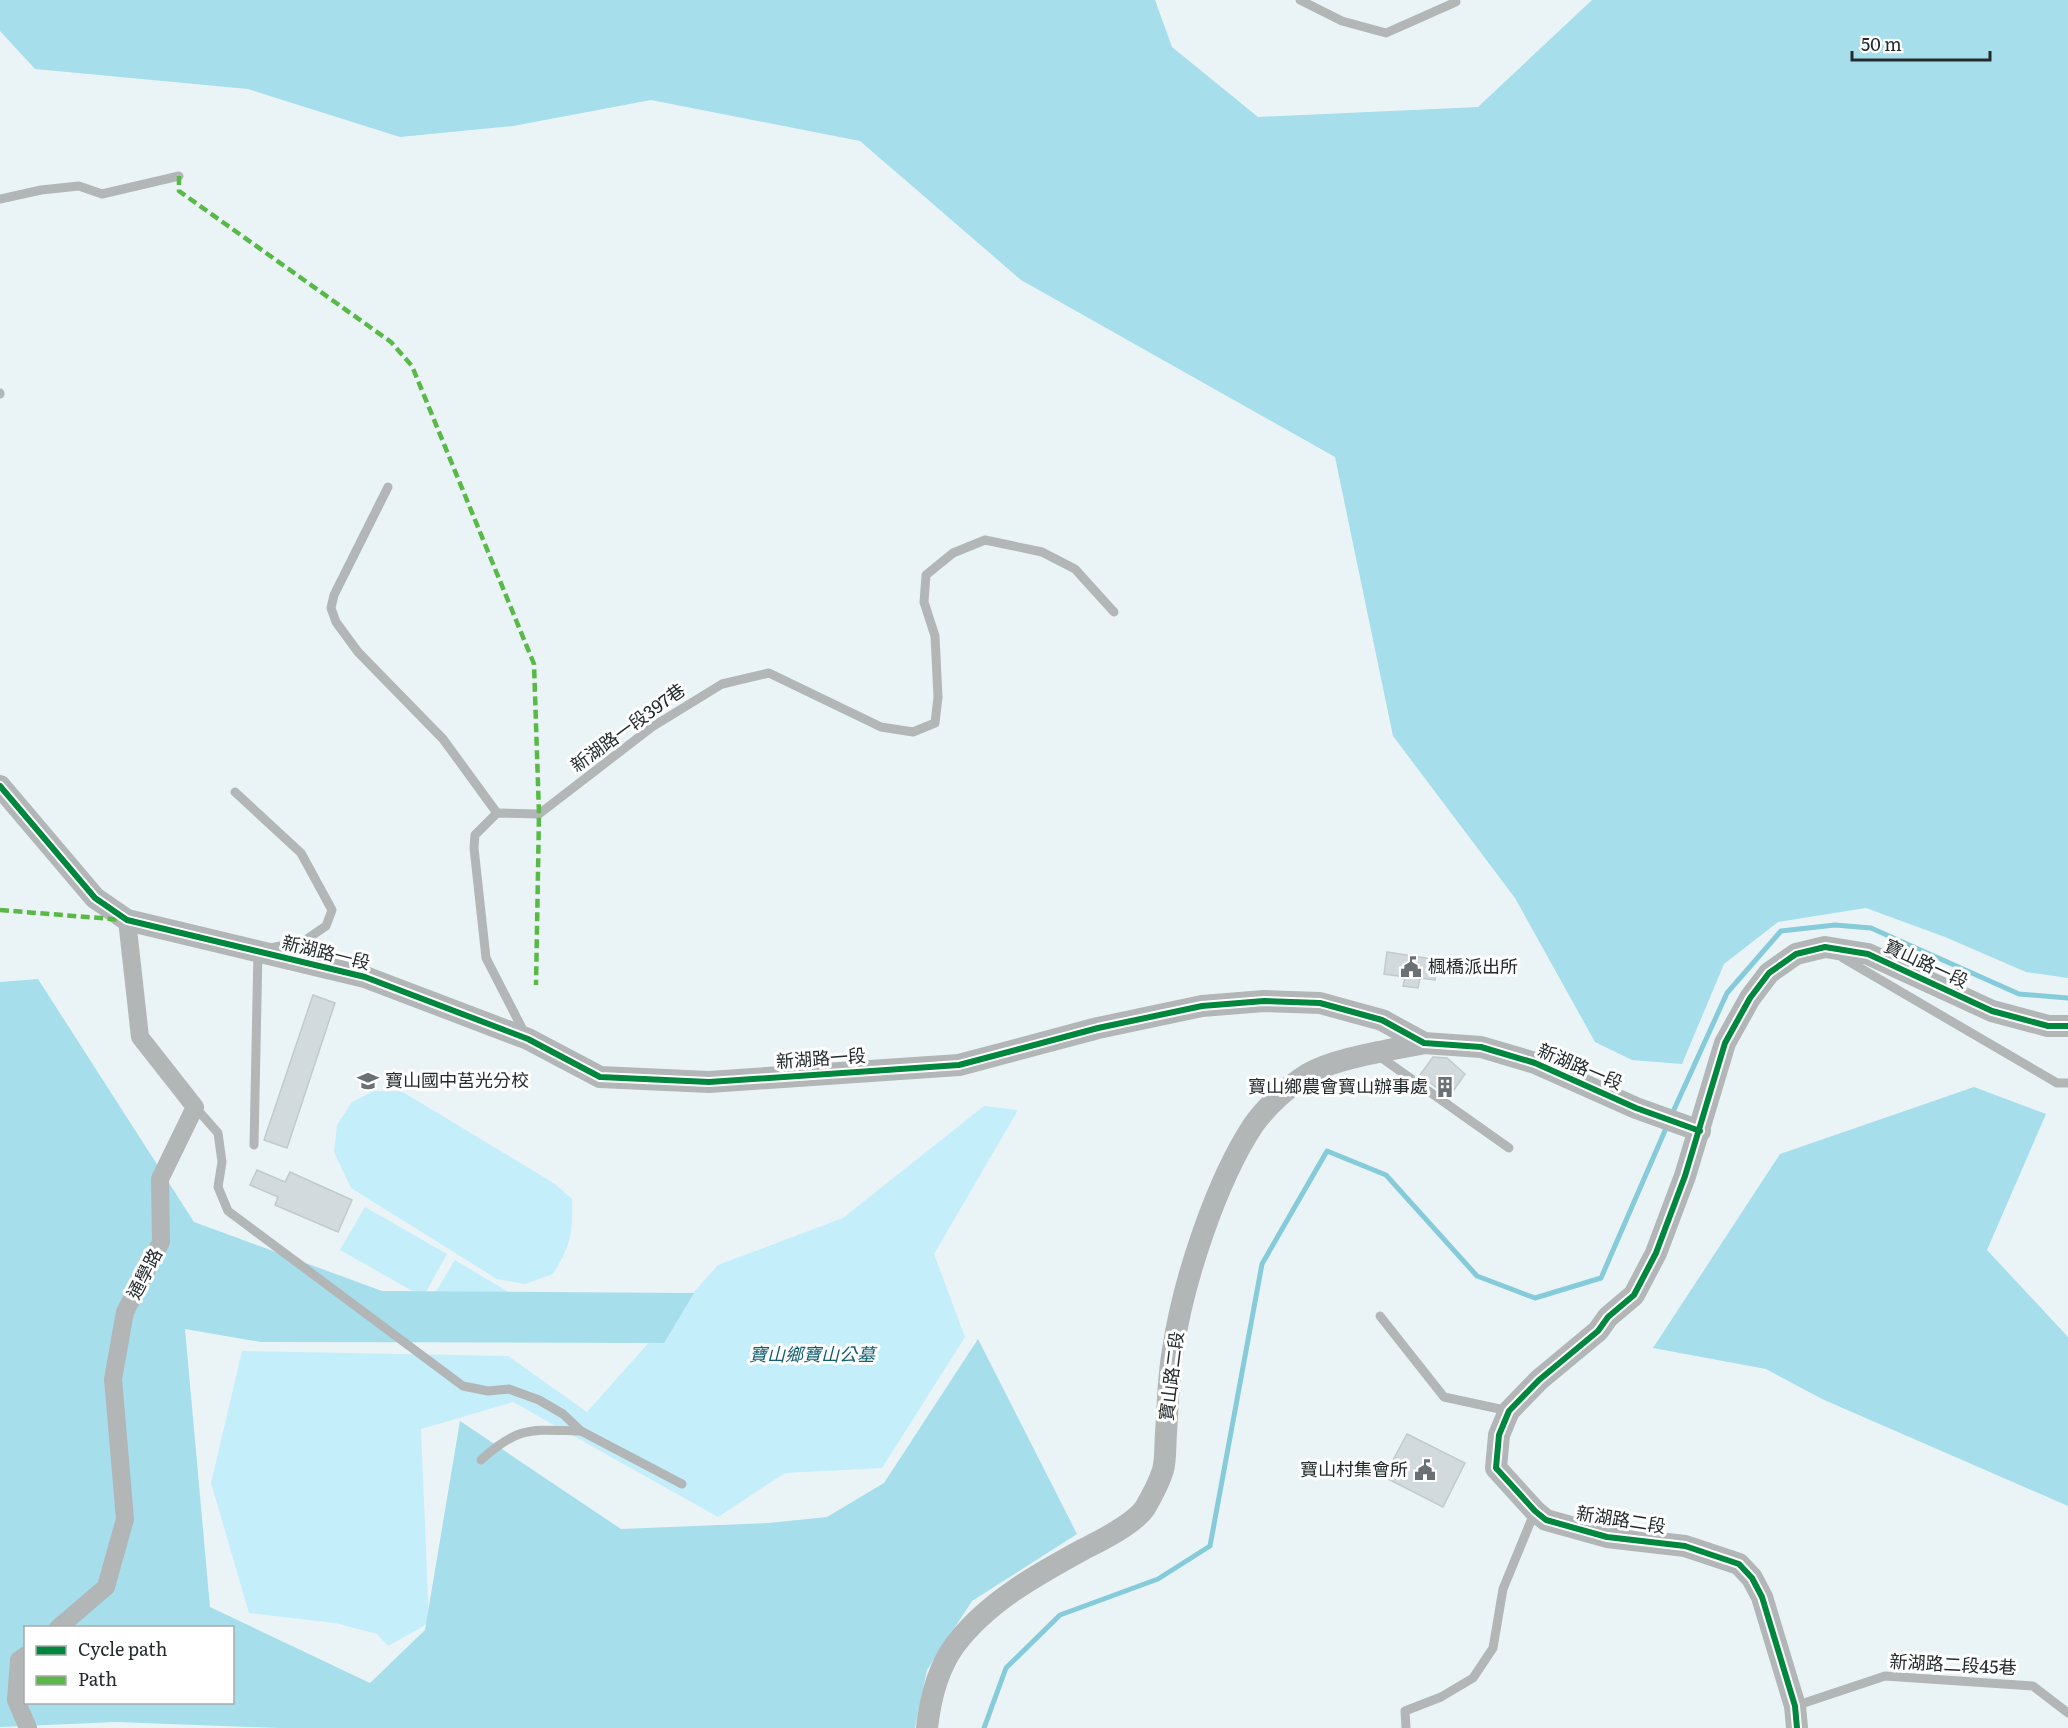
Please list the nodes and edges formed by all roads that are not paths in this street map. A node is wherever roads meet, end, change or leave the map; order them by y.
1 (1300, 0) edge
2 (1456, 2) dead end
3 (179, 176) dead end
4 (0, 199) edge
5 (388, 487) dead end
6 (1114, 612) dead end
7 (0, 786) edge
8 (235, 792) dead end
9 (497, 813) junction
10 (127, 920) junction
11 (1825, 947) junction
12 (257, 951) junction
13 (2068, 1026) edge
14 (528, 1039) junction
15 (1424, 1043) junction
16 (1375, 1053) junction
17 (2068, 1083) edge
18 (195, 1107) junction
19 (1700, 1131) junction
20 (254, 1145) dead end
21 (1509, 1148) dead end
22 (1380, 1316) dead end
23 (1509, 1411) junction
24 (581, 1431) junction
25 (481, 1460) dead end
26 (682, 1484) dead end
27 (1536, 1511) junction
28 (60, 1626) edge
29 (24, 1657) edge
30 (2068, 1713) edge
31 (1796, 1717) edge
32 (28, 1728) edge
33 (927, 1728) edge
34 (1406, 1728) edge

1 - 2 lane
3 - 4 lane
5 - 9 lane
6 - 9 lane, 新湖路一段397巷
7 - 10 street, 新湖路一段
8 - 12 lane
9 - 14 lane
10 - 12 street, 新湖路一段
10 - 18 street
11 - 13 street, 寶山路一段
11 - 17 lane
11 - 19 street, 寶山路一段
12 - 14 street, 新湖路一段
12 - 20 lane
14 - 15 street, 新湖路一段
15 - 16 street, 寶山路二段
15 - 19 street, 新湖路一段
16 - 21 lane
16 - 33 street, 寶山路二段
18 - 24 lane
18 - 28 street, 通學路
19 - 23 street, 新湖路二段
22 - 23 lane
23 - 27 street, 新湖路二段
24 - 25 lane
24 - 26 lane
27 - 31 street, 新湖路二段
27 - 34 lane
29 - 32 street
30 - 31 lane, 新湖路二段45巷

